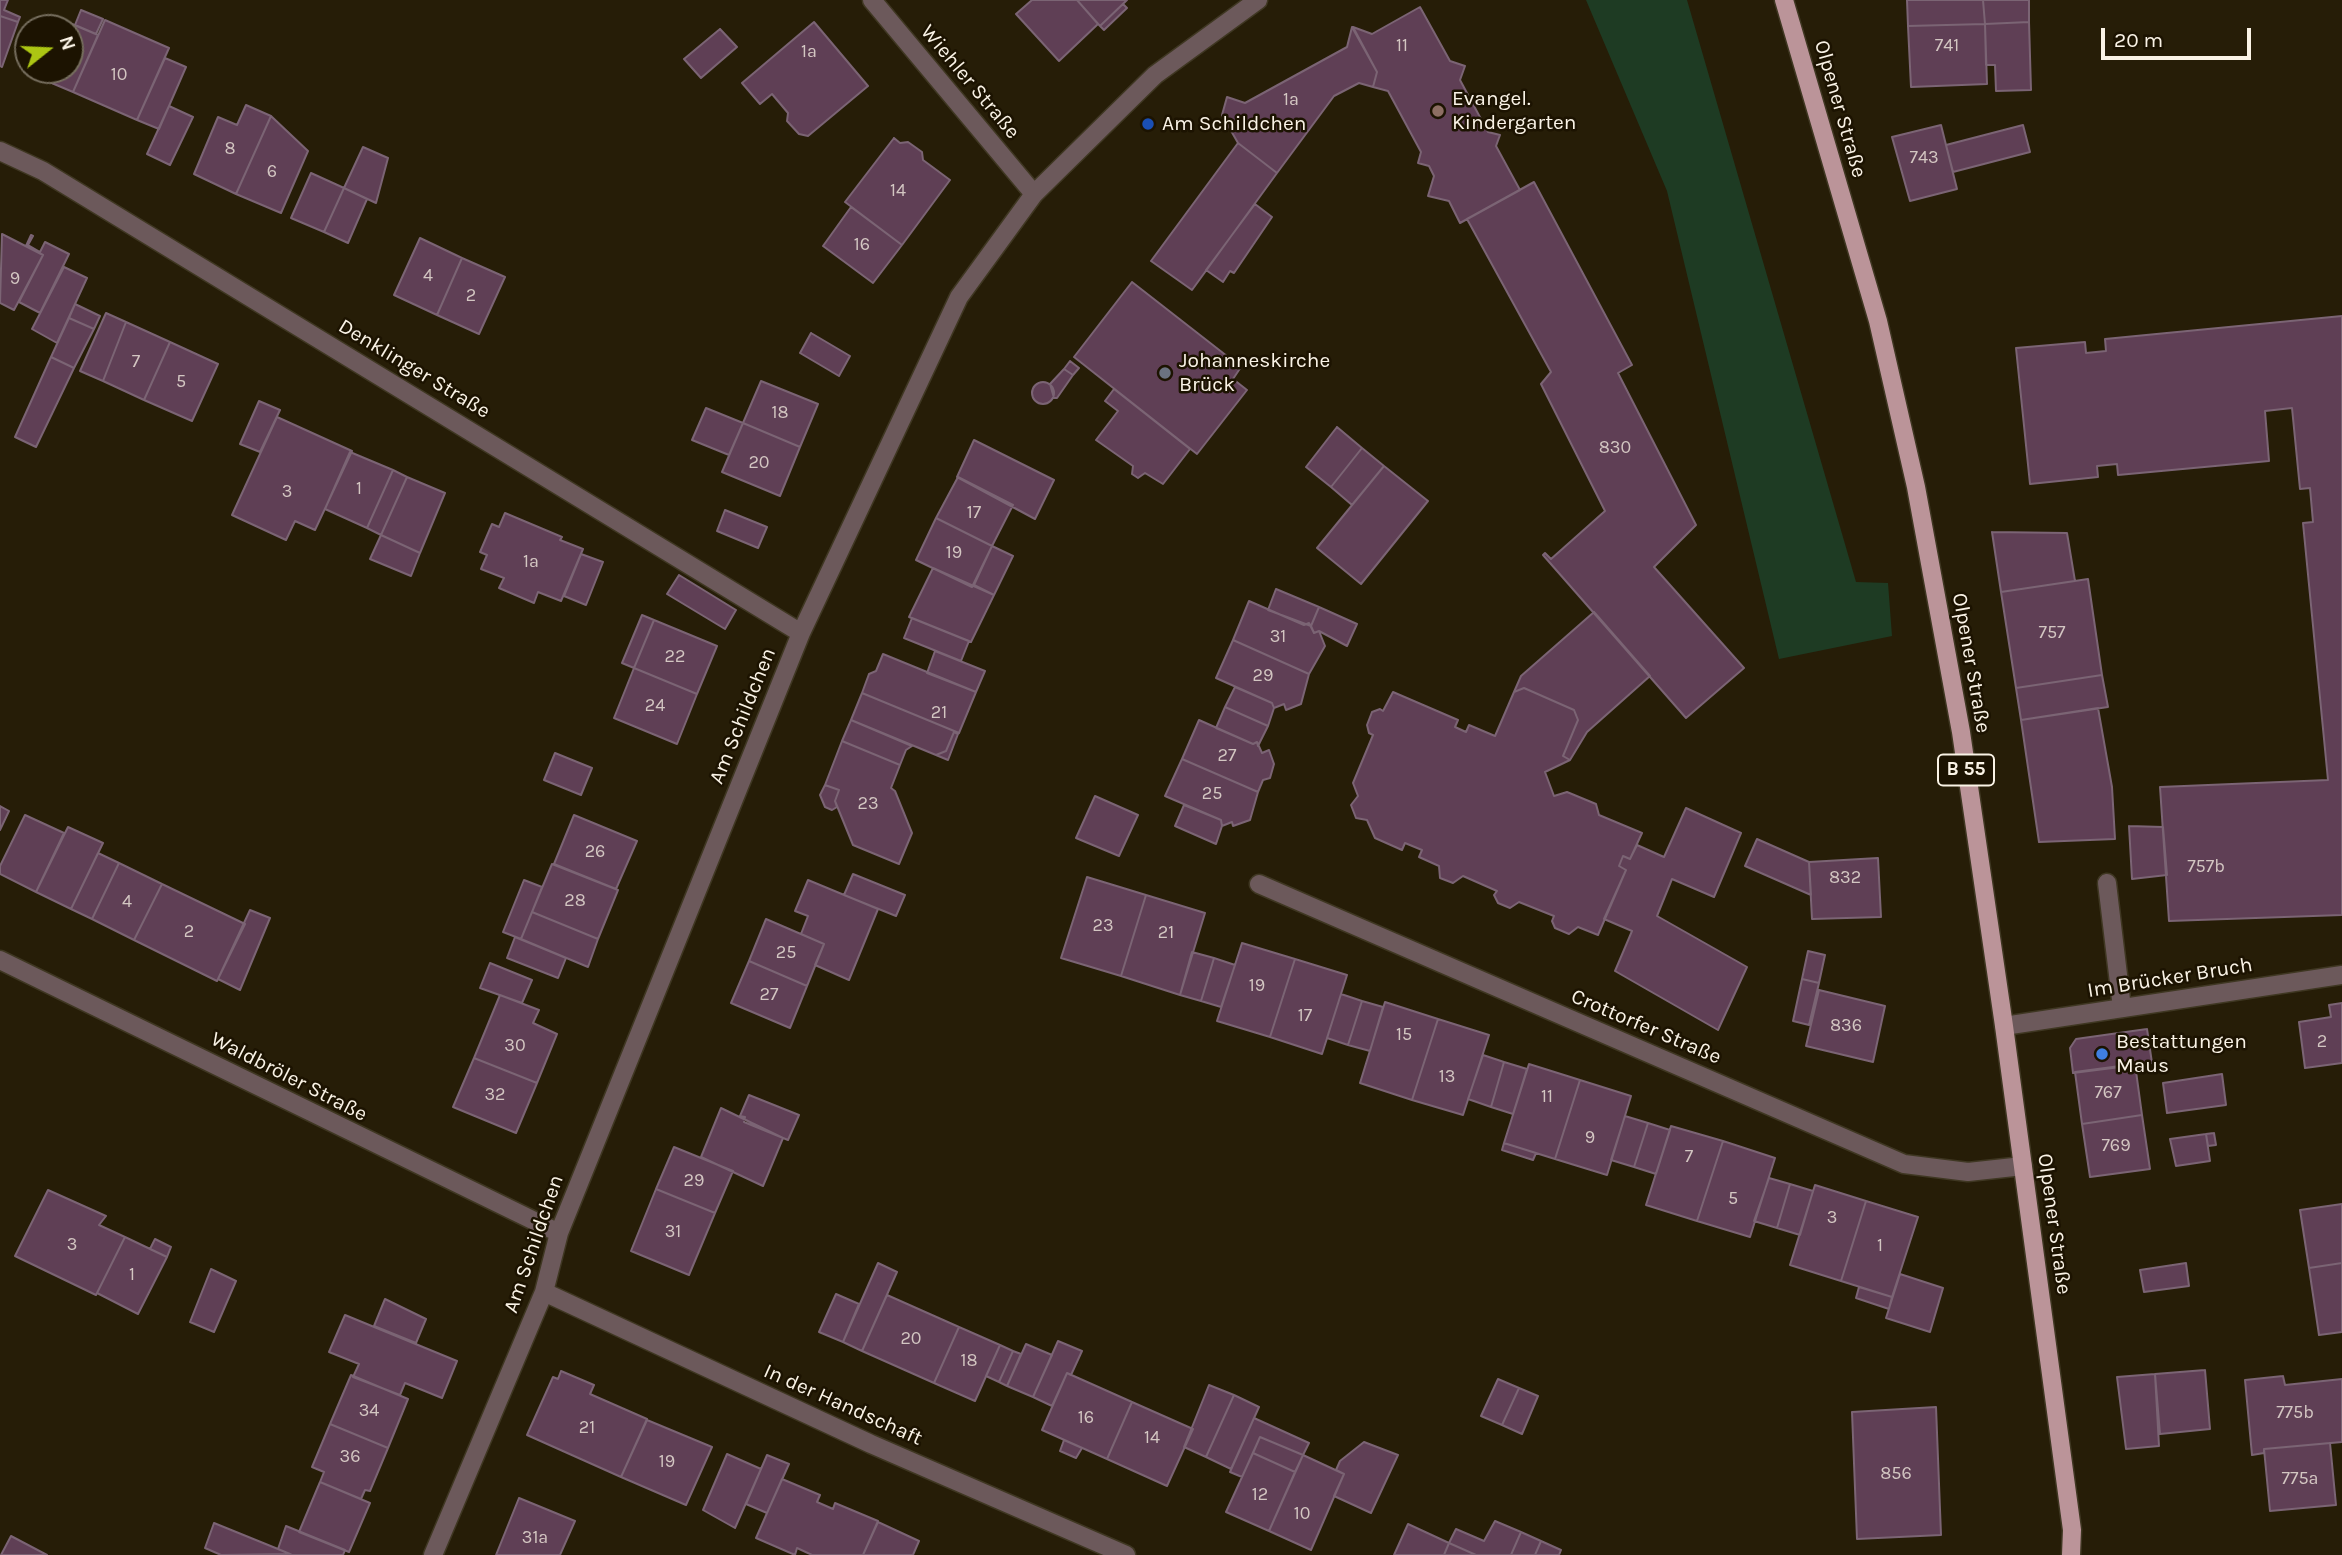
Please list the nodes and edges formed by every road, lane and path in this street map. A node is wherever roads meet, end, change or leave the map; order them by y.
1 (872, 0) edge
2 (1258, 0) edge
3 (1784, 0) edge
4 (0, 151) edge
5 (1034, 194) junction
6 (801, 633) junction
7 (2107, 883) dead end
8 (1259, 884) dead end
9 (0, 960) edge
10 (2342, 975) edge
11 (2122, 1008) junction
12 (2004, 1026) junction
13 (2023, 1166) junction
14 (559, 1233) junction
15 (544, 1292) junction
16 (433, 1555) edge
17 (1126, 1555) edge
18 (2071, 1555) edge

1 - 5 street, Wiehler Straße
2 - 5 street, Am Schildchen
3 - 12 main road, Olpener Straße / B 55
4 - 6 street, Denklinger Straße
5 - 6 street, Am Schildchen
6 - 14 street, Am Schildchen
7 - 11 street
8 - 13 street, Crottorfer Straße
9 - 14 street, Waldbröler Straße
10 - 11 street, Im Brücker Bruch
11 - 12 street, Im Brücker Bruch
12 - 13 main road, Olpener Straße / B 55
13 - 18 main road, Olpener Straße / B 55
14 - 15 street, Am Schildchen
15 - 16 street, Am Schildchen
15 - 17 street, In der Handschaft

